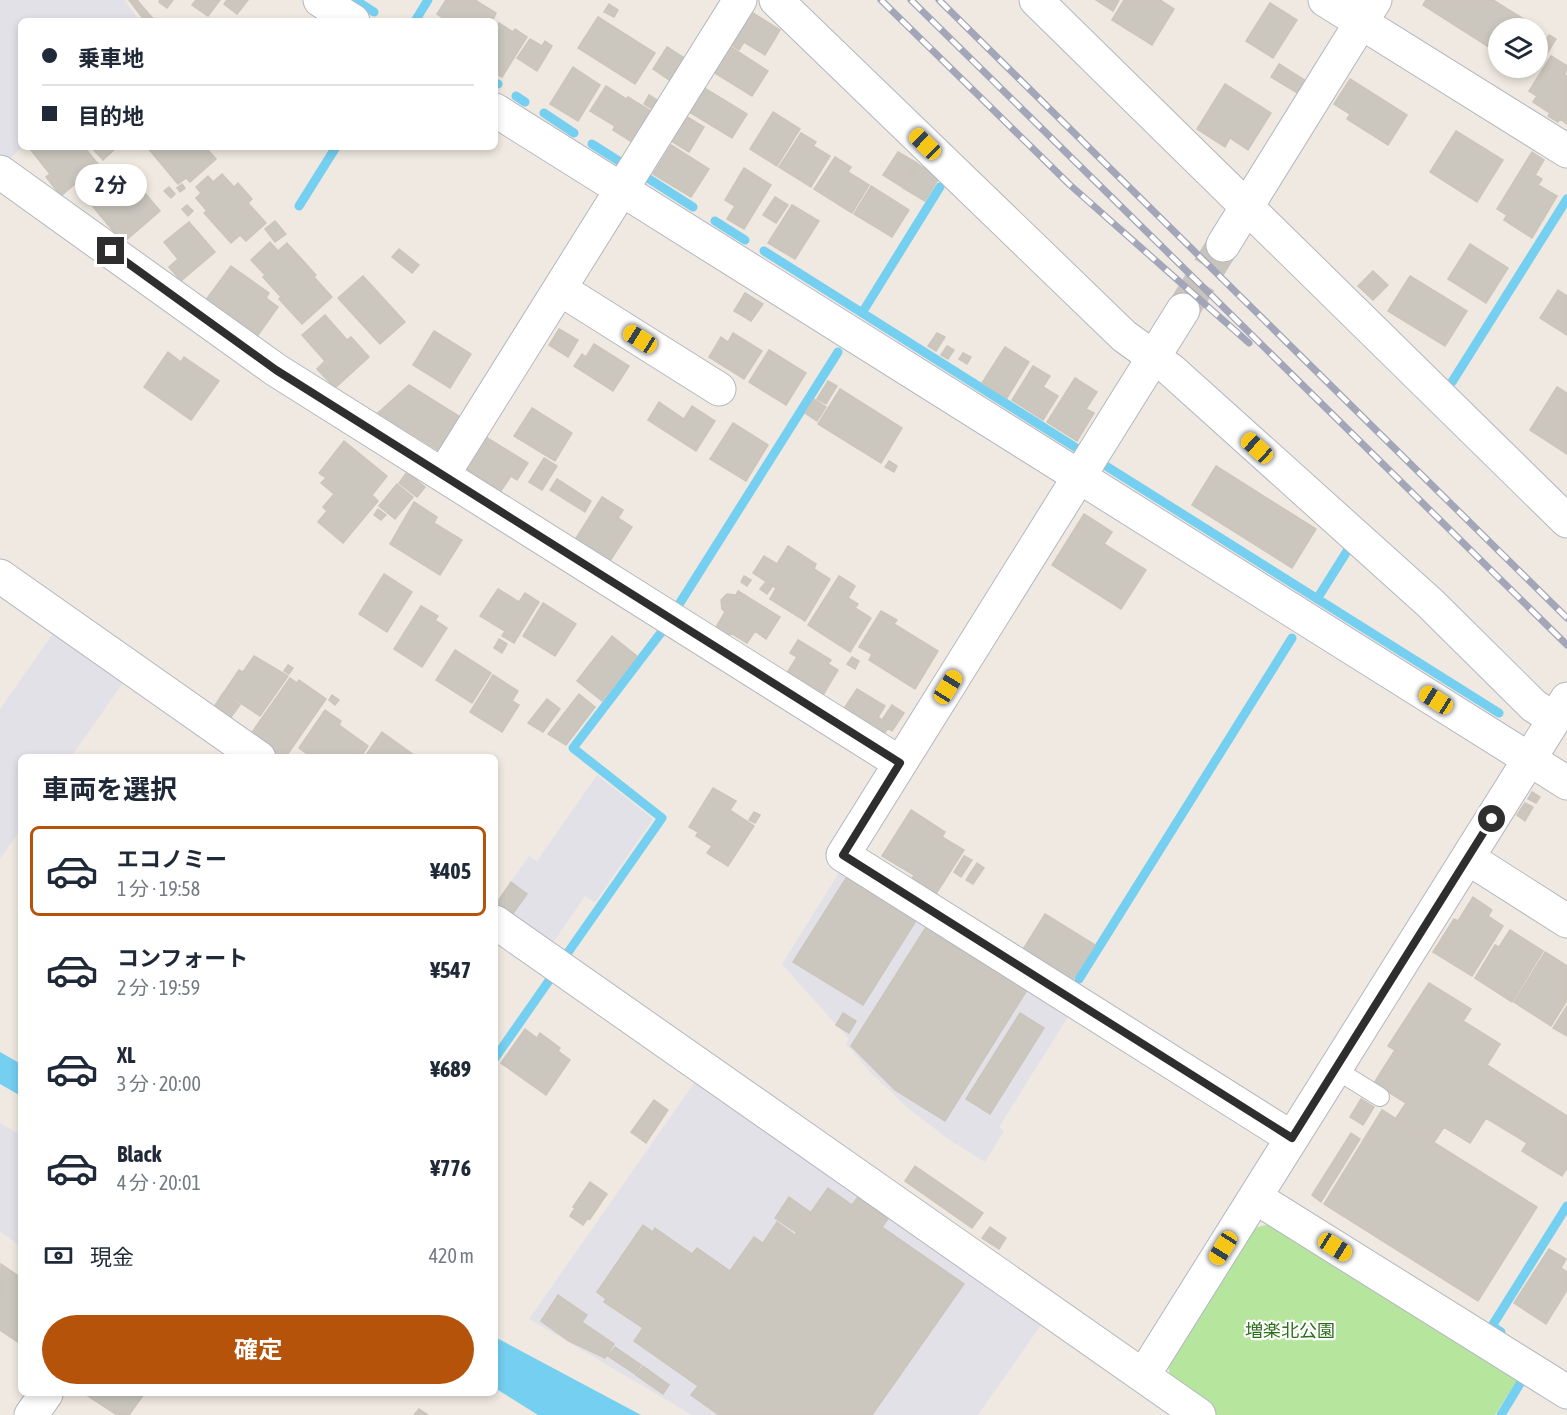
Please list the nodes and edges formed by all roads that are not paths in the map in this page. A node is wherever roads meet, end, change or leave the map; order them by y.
1 (320, 0) edge
2 (741, 0) edge
3 (776, 0) edge
4 (1036, 0) edge
5 (1326, 0) edge
6 (1368, 11) edge
7 (348, 18) edge
8 (498, 112) edge
9 (1567, 151) edge
10 (0, 172) edge
11 (622, 190) junction
12 (1246, 206) junction
13 (1223, 244) tunnel mouth
14 (560, 289) junction
15 (1183, 310) tunnel mouth
16 (1154, 358) junction
17 (719, 389) dead end
18 (443, 475) junction
19 (1080, 477) junction
20 (1567, 521) edge
21 (0, 576) edge
22 (1561, 709) edge
23 (253, 754) edge
24 (1529, 759) junction
25 (900, 763) junction
26 (1567, 783) edge
27 (1467, 858) junction
28 (1567, 921) edge
29 (498, 924) edge
30 (1335, 1070) junction
31 (1380, 1097) dead end
32 (1292, 1138) junction
33 (1255, 1197) junction
34 (1153, 1360) dead end
35 (1567, 1392) edge
36 (45, 1396) edge
37 (31, 1415) edge
38 (1199, 1415) edge

1 - 7 street
2 - 11 street
3 - 16 street
4 - 12 street
5 - 6 street
6 - 9 street
6 - 12 street
8 - 11 street
10 - 18 street
11 - 14 street
11 - 19 street
12 - 13 street
12 - 20 street
14 - 17 street
14 - 18 street
15 - 16 street
16 - 19 street
16 - 22 street
18 - 25 street
19 - 24 street
19 - 25 street
21 - 23 street
22 - 24 street
24 - 26 street
24 - 27 street
25 - 32 street
27 - 28 street
27 - 30 street
29 - 38 street
30 - 31 lane
30 - 32 street
32 - 33 street
33 - 34 street
33 - 35 street
36 - 37 street

